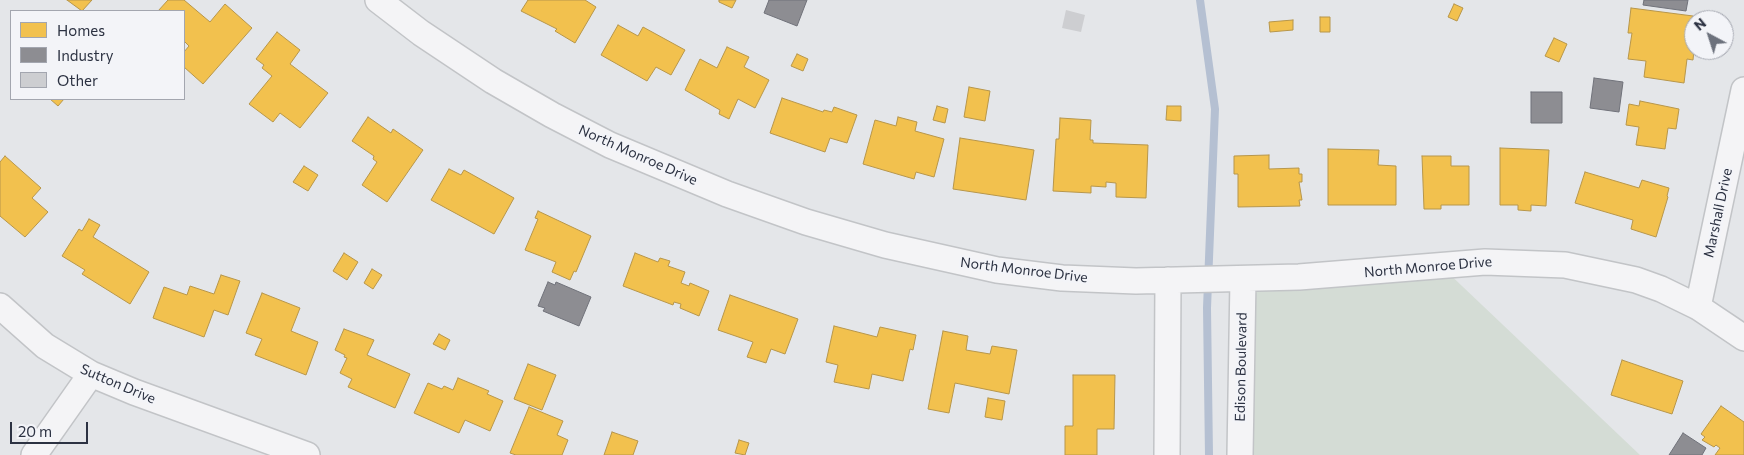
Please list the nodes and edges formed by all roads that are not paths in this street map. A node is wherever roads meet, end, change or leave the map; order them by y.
1 (378, 0) edge
2 (1744, 90) edge
3 (1236, 279) junction
4 (1174, 280) junction
5 (0, 306) edge
6 (1698, 307) junction
7 (1744, 338) edge
8 (91, 374) junction
9 (34, 455) edge
10 (308, 455) edge
11 (1167, 455) edge
12 (1240, 455) edge

1 - 4 street, North Monroe Drive
2 - 6 street, Marshall Drive
3 - 4 street, North Monroe Drive
3 - 6 street, North Monroe Drive
3 - 12 street, Edison Boulevard
4 - 11 street
5 - 8 street, Sutton Drive
6 - 7 street, North Monroe Drive
8 - 9 street
8 - 10 street, Sutton Drive

